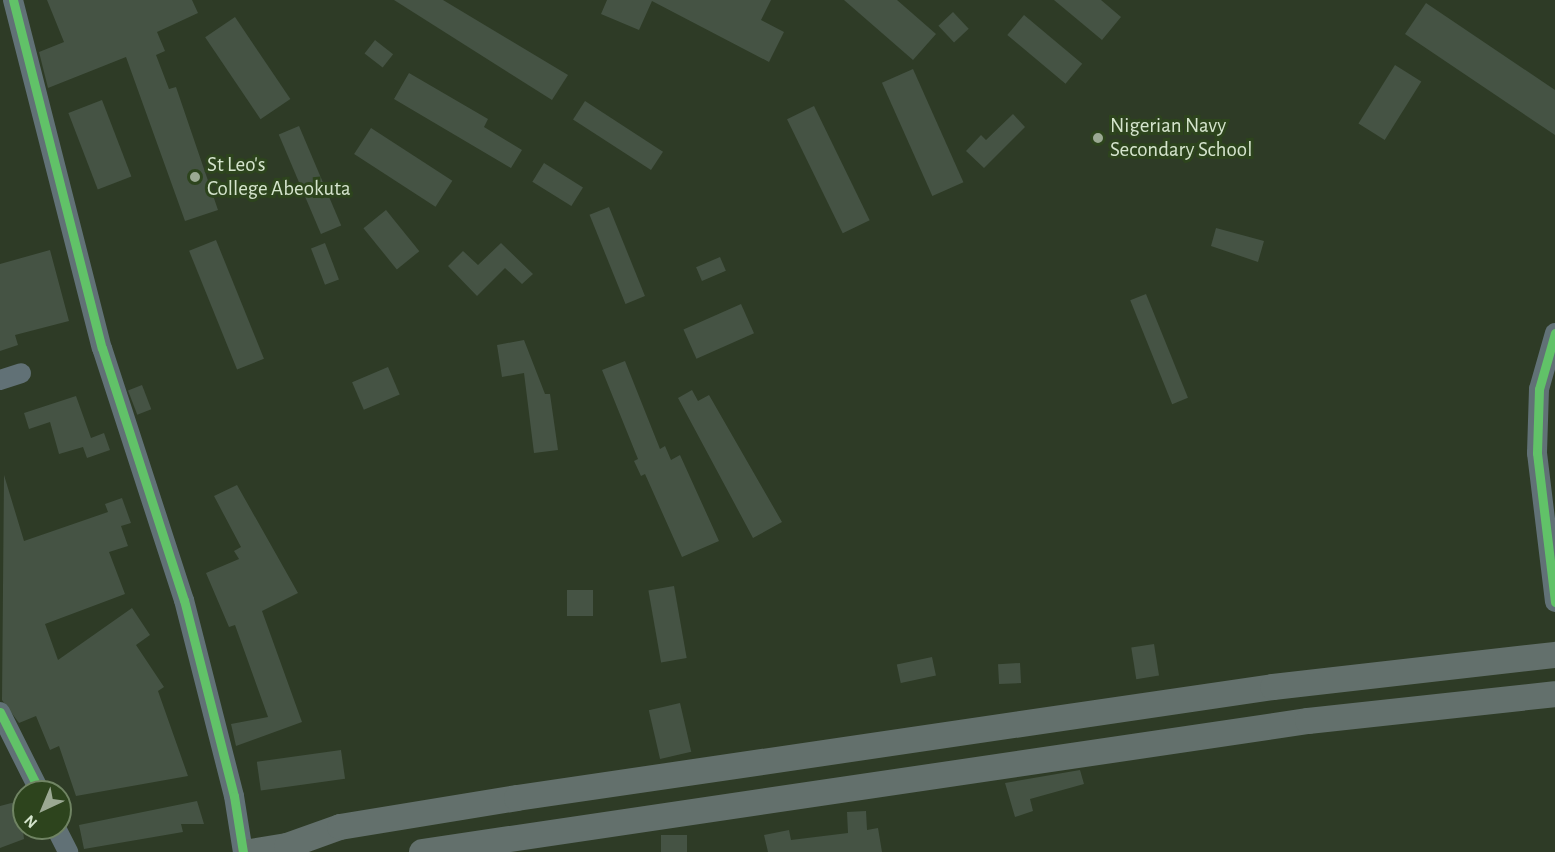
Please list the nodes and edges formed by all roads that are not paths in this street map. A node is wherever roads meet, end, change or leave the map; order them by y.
1 (13, 0) edge
2 (1555, 333) edge
3 (21, 373) dead end
4 (0, 380) edge
5 (1555, 602) edge
6 (1555, 655) edge
7 (1555, 694) edge
8 (0, 712) edge
9 (34, 780) edge
10 (243, 852) edge
11 (250, 852) edge
12 (422, 852) edge

1 - 10 street
2 - 5 street
3 - 4 street
6 - 11 main road
7 - 12 main road
8 - 9 street

